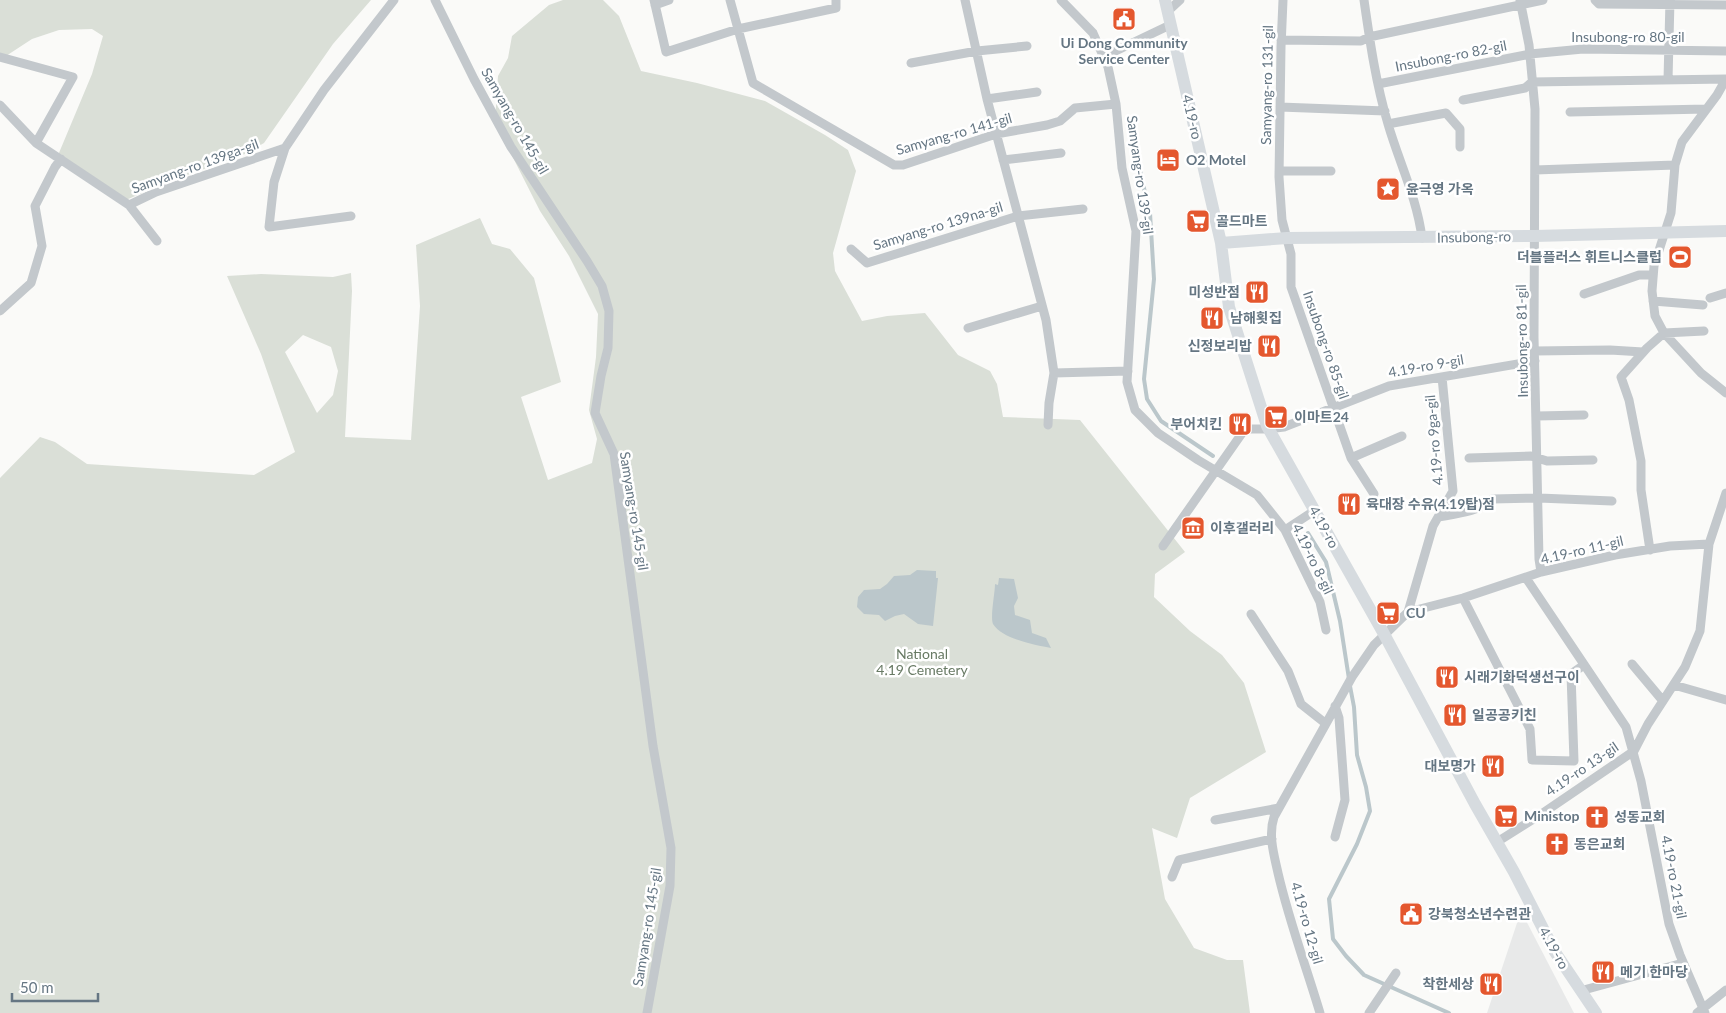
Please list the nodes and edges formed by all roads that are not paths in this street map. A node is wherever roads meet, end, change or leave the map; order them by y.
1 (394, 0) edge
2 (435, 0) edge
3 (669, 0) edge
4 (730, 0) edge
5 (836, 0) edge
6 (965, 0) edge
7 (1061, 0) edge
8 (1180, 0) edge
9 (1283, 0) edge
10 (1364, 0) edge
11 (1543, 0) edge
12 (654, 2) edge
13 (1521, 2) edge
14 (1597, 2) edge
15 (1670, 2) edge
16 (1726, 5) edge
17 (1166, 6) edge
18 (1170, 25) junction
19 (738, 29) junction
20 (1369, 38) junction
21 (1281, 40) junction
22 (1027, 46) dead end
23 (1669, 50) junction
24 (977, 51) junction
25 (1726, 51) edge
26 (1530, 54) junction
27 (0, 57) edge
28 (1103, 57) junction
29 (910, 63) dead end
30 (1668, 80) junction
31 (1532, 82) junction
32 (1378, 84) junction
33 (1037, 92) dead end
34 (987, 99) junction
35 (1463, 100) dead end
36 (1116, 104) junction
37 (0, 105) edge
38 (1280, 107) junction
39 (1706, 109) junction
40 (1385, 110) junction
41 (1570, 112) dead end
42 (1388, 124) junction
43 (996, 134) junction
44 (36, 143) junction
45 (1460, 147) dead end
46 (285, 148) junction
47 (1061, 153) dead end
48 (61, 159) junction
49 (1003, 160) junction
50 (1675, 165) junction
51 (1536, 170) junction
52 (1279, 171) junction
53 (1331, 171) dead end
54 (129, 205) junction
55 (1082, 209) dead end
56 (351, 216) dead end
57 (1018, 216) junction
58 (1726, 231) edge
59 (1666, 233) junction
60 (1535, 236) junction
61 (1287, 238) junction
62 (1422, 238) junction
63 (157, 242) dead end
64 (1222, 243) junction
65 (851, 249) dead end
66 (1653, 275) junction
67 (1726, 293) edge
68 (1584, 294) dead end
69 (1710, 298) dead end
70 (1653, 301) junction
71 (1703, 305) dead end
72 (1042, 306) junction
73 (0, 311) edge
74 (968, 328) dead end
75 (1704, 331) dead end
76 (1664, 333) junction
77 (1643, 352) junction
78 (1535, 356) junction
79 (1128, 371) junction
80 (1054, 373) junction
81 (1442, 377) junction
82 (1726, 393) edge
83 (1334, 408) junction
84 (1584, 415) dead end
85 (1537, 416) junction
86 (1048, 426) dead end
87 (1268, 429) junction
88 (1402, 436) dead end
89 (1351, 458) junction
90 (1469, 458) dead end
91 (1538, 459) junction
92 (1593, 460) dead end
93 (1216, 470) junction
94 (1374, 494) dead end
95 (1726, 494) edge
96 (1538, 498) junction
97 (1612, 501) dead end
98 (1314, 510) junction
99 (1438, 517) junction
100 (1285, 530) junction
101 (1709, 544) junction
102 (1163, 546) dead end
103 (1650, 550) junction
104 (1541, 572) junction
105 (1526, 578) junction
106 (1464, 598) junction
107 (1408, 612) junction
108 (1251, 614) dead end
109 (1326, 630) dead end
110 (1384, 634) junction
111 (1632, 664) dead end
112 (1584, 665) junction
113 (1674, 685) junction
114 (1726, 700) edge
115 (1663, 701) junction
116 (1336, 706) junction
117 (1325, 723) junction
118 (1634, 751) junction
119 (1279, 808) junction
120 (1216, 820) dead end
121 (1335, 837) dead end
122 (1272, 839) junction
123 (1497, 842) junction
124 (1172, 877) dead end
125 (1683, 963) junction
126 (1396, 973) dead end
127 (1726, 990) edge
128 (1580, 991) junction
129 (1702, 1011) edge
130 (647, 1013) edge
131 (1320, 1013) edge
132 (1369, 1013) edge
133 (1596, 1013) edge

1 - 46 street
2 - 130 street, Samyang-ro 145-gil
3 - 12 street
4 - 19 street, Samyang-ro 141-gil
5 - 19 street
6 - 24 street, Samyang-ro 139na-gil
7 - 28 street, Samyang-ro 139-gil
8 - 17 street, 4.19-ro
9 - 21 street, Samyang-ro 131-gil
10 - 20 street
11 - 13 street
12 - 19 street
13 - 20 street
13 - 26 street
14 - 15 street
15 - 16 street
15 - 23 street
17 - 18 street, 4.19-ro
18 - 28 street
18 - 64 street, 4.19-ro
19 - 43 street, Samyang-ro 141-gil
20 - 21 street
20 - 32 street
21 - 38 street, Samyang-ro 131-gil
22 - 24 street
23 - 25 street, Insubong-ro 80-gil
23 - 26 street, Insubong-ro 80-gil
23 - 30 street
24 - 29 street
24 - 34 street, Samyang-ro 139na-gil
26 - 31 street
26 - 32 street, Insubong-ro 82-gil
27 - 44 street
28 - 36 street, Samyang-ro 139-gil
30 - 31 street
30 - 39 street
31 - 35 street
31 - 51 street
32 - 40 street
33 - 34 street
34 - 43 street, Samyang-ro 139na-gil
36 - 43 street, Samyang-ro 141-gil
36 - 79 street, Samyang-ro 139-gil
37 - 44 street
38 - 40 street
38 - 52 street, Samyang-ro 131-gil
39 - 41 street
39 - 50 street
40 - 42 street
42 - 45 street
42 - 62 street
43 - 49 street, Samyang-ro 139na-gil
44 - 48 street
46 - 54 street, Samyang-ro 139ga-gil
46 - 56 street
47 - 49 street
48 - 54 street
48 - 73 street
49 - 57 street, Samyang-ro 139na-gil
50 - 51 street
50 - 59 street
51 - 60 street
52 - 53 street
52 - 61 street, Samyang-ro 131-gil
54 - 63 street, Samyang-ro 139ga-gil
55 - 57 street, Samyang-ro 139na-gil
57 - 65 street, Samyang-ro 139na-gil
57 - 72 street, Samyang-ro 139na-gil
58 - 59 street, Insubong-ro
59 - 60 street, Insubong-ro
59 - 66 street
60 - 62 street, Insubong-ro
60 - 78 street, Insubong-ro 81-gil
61 - 62 street, Insubong-ro
61 - 64 street, Insubong-ro
61 - 83 street, Insubong-ro 85-gil
64 - 87 street, 4.19-ro
66 - 68 street
66 - 70 street
67 - 69 street
70 - 71 street
70 - 76 street
72 - 74 street
72 - 80 street, Samyang-ro 139na-gil
75 - 76 street
76 - 77 street
76 - 82 street
77 - 78 street, 4.19-ro 9-gil
77 - 103 street
78 - 81 street, 4.19-ro 9-gil
78 - 85 street, Insubong-ro 81-gil
79 - 80 street
79 - 93 street, Samyang-ro 139-gil
80 - 86 street, Samyang-ro 139na-gil
81 - 83 street, 4.19-ro 9-gil
81 - 99 street, 4.19-ro 9ga-gil
83 - 87 street, 4.19-ro 9-gil
83 - 89 street, Insubong-ro 85-gil
84 - 85 street, Insubong-ro 81-gil
85 - 91 street, Insubong-ro 81-gil
87 - 93 street
87 - 98 street, 4.19-ro
88 - 89 street
89 - 94 street, Insubong-ro 85-gil
90 - 91 street
91 - 92 street
91 - 96 street, Insubong-ro 81-gil
93 - 100 street, 4.19-ro 8-gil
93 - 102 street
95 - 101 street, 4.19-ro 13-gil
96 - 97 street
96 - 99 street
96 - 104 street, Insubong-ro 81-gil
98 - 100 street
98 - 110 street, 4.19-ro
99 - 107 street, 4.19-ro 9ga-gil
100 - 109 street, 4.19-ro 8-gil
101 - 103 street, 4.19-ro 11-gil
101 - 113 street, 4.19-ro 13-gil
103 - 104 street, 4.19-ro 11-gil
104 - 105 street, 4.19-ro 11-gil
105 - 106 street, 4.19-ro 11-gil
105 - 112 street, 4.19-ro 21-gil
106 - 107 street, 4.19-ro 11-gil
106 - 112 street
107 - 110 street, 4.19-ro 11-gil
108 - 117 street
110 - 116 street, 4.19-ro 12-gil
110 - 123 street, 4.19-ro
111 - 115 street
112 - 118 street, 4.19-ro 21-gil
113 - 114 street
113 - 115 street, 4.19-ro 13-gil
115 - 118 street, 4.19-ro 13-gil
116 - 117 street, 4.19-ro 12-gil
116 - 121 street
117 - 119 street, 4.19-ro 12-gil
118 - 123 street, 4.19-ro 13-gil
118 - 125 street, 4.19-ro 21-gil
119 - 120 street
119 - 122 street, 4.19-ro 12-gil
122 - 124 street
122 - 131 street, 4.19-ro 12-gil
123 - 128 street, 4.19-ro
125 - 128 street
125 - 129 street, 4.19-ro 21-gil
126 - 132 street
127 - 129 street
128 - 133 street, 4.19-ro

